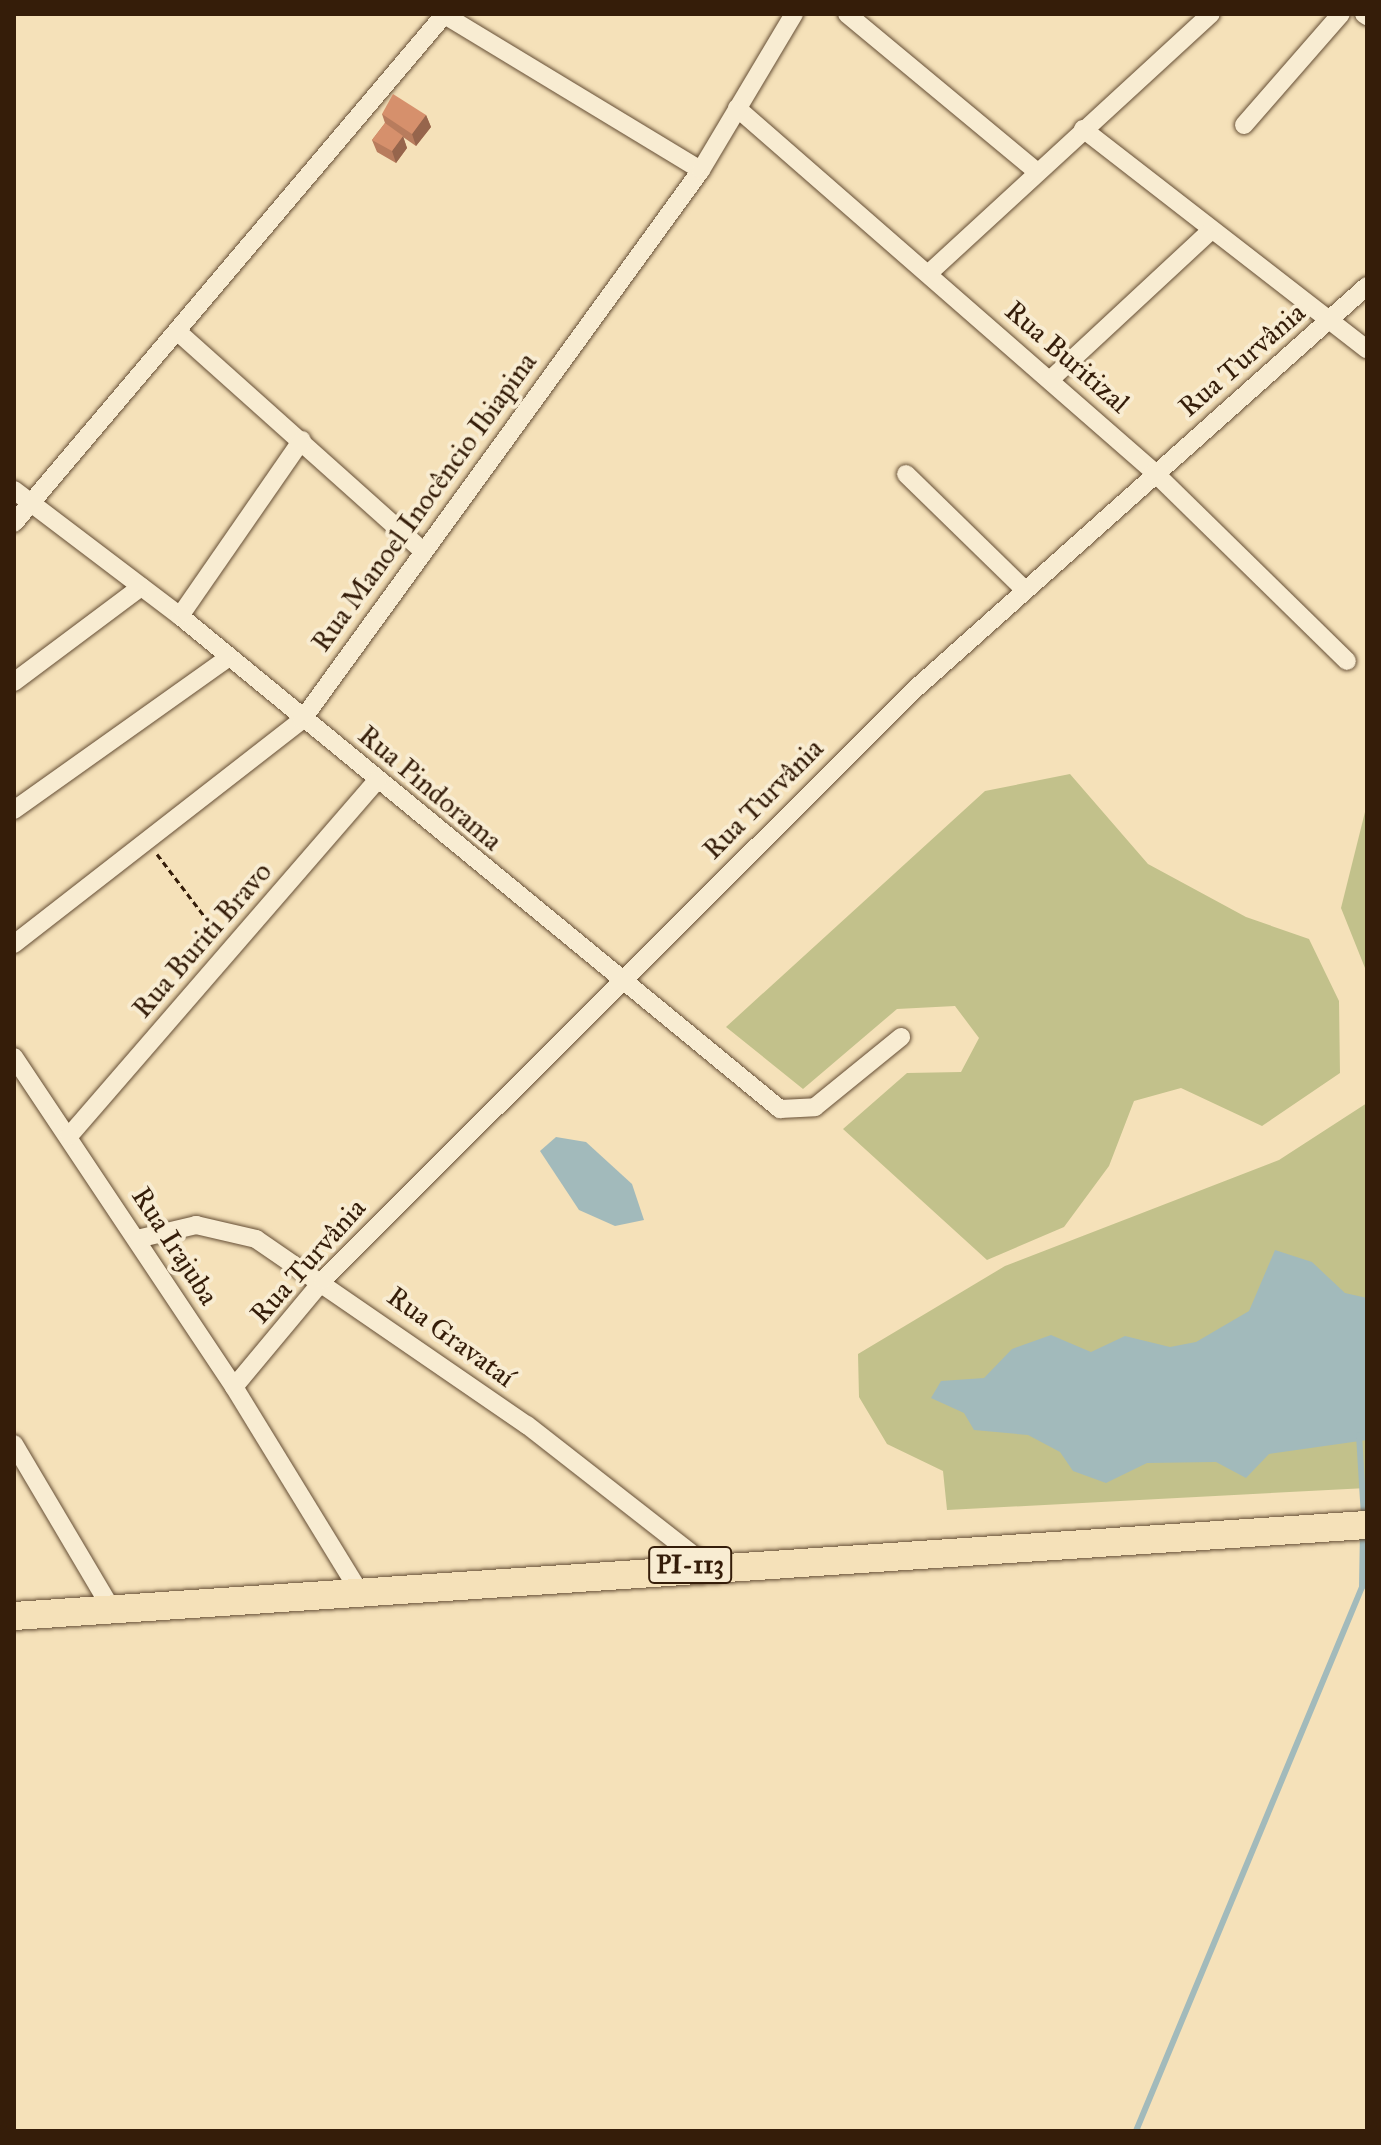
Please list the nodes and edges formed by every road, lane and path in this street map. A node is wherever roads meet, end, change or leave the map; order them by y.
1 (444, 14) edge
2 (794, 14) edge
3 (847, 14) edge
4 (1211, 14) edge
5 (1341, 14) edge
6 (737, 108) junction
7 (1244, 125) dead end
8 (1083, 129) junction
9 (701, 170) junction
10 (1036, 171) junction
11 (1210, 231) junction
12 (928, 274) junction
13 (1367, 286) edge
14 (1330, 321) junction
15 (178, 332) junction
16 (1367, 349) edge
17 (1051, 379) junction
18 (302, 440) junction
19 (1154, 472) junction
20 (906, 474) dead end
21 (14, 490) edge
22 (36, 502) junction
23 (14, 523) edge
24 (422, 550) junction
25 (141, 587) junction
26 (1024, 589) junction
27 (180, 616) junction
28 (228, 658) junction
29 (1347, 661) dead end
30 (14, 682) edge
31 (302, 720) junction
32 (377, 780) junction
33 (14, 810) edge
34 (146, 841) junction
35 (14, 944) edge
36 (230, 950) junction
37 (618, 981) junction
38 (901, 1037) dead end
39 (14, 1057) edge
40 (69, 1136) junction
41 (137, 1239) junction
42 (323, 1280) junction
43 (234, 1387) junction
44 (14, 1444) edge
45 (1367, 1525) edge
46 (705, 1564) junction
47 (359, 1591) junction
48 (112, 1610) junction
49 (14, 1616) edge

1 - 9 street
1 - 15 street
2 - 6 street, Rua Manoel Inocêncio Ibiapina
3 - 10 street
4 - 8 street
5 - 7 street
6 - 9 street, Rua Manoel Inocêncio Ibiapina
6 - 12 street, Rua Buritizal
8 - 10 street
8 - 11 street
9 - 24 street, Rua Manoel Inocêncio Ibiapina
10 - 12 street
11 - 14 street
11 - 17 street
12 - 17 street, Rua Buritizal
13 - 14 street, Rua Turvânia
14 - 16 street
14 - 19 street, Rua Turvânia
15 - 18 street
15 - 22 street
17 - 19 street, Rua Buritizal
18 - 24 street
18 - 27 street
19 - 26 street, Rua Turvânia
19 - 29 street, Rua Buritizal
20 - 26 street
21 - 22 street, Rua Pindorama
22 - 23 street
22 - 25 street, Rua Pindorama
24 - 31 street, Rua Manoel Inocêncio Ibiapina
25 - 27 street, Rua Pindorama
25 - 30 street
26 - 37 street, Rua Turvânia
27 - 28 street, Rua Pindorama
28 - 31 street, Rua Pindorama
28 - 33 street
31 - 32 street, Rua Pindorama
31 - 34 street, Rua Manoel Inocêncio Ibiapina
32 - 36 street, Rua Buriti Bravo
32 - 37 street, Rua Pindorama
34 - 35 street, Rua Manoel Inocêncio Ibiapina
34 - 36 path
36 - 40 street, Rua Buriti Bravo
37 - 38 street, Rua Pindorama
37 - 42 street, Rua Turvânia
39 - 40 street, Rua Irajuba
40 - 41 street, Rua Irajuba
41 - 42 street, Rua Gravataí
41 - 43 street, Rua Irajuba
42 - 43 street, Rua Turvânia
42 - 46 street, Rua Gravataí
43 - 47 street, Rua Irajuba
44 - 48 street
45 - 46 main road, PI-113
46 - 47 main road, PI-113
47 - 48 main road, PI-113
48 - 49 main road, PI-113

